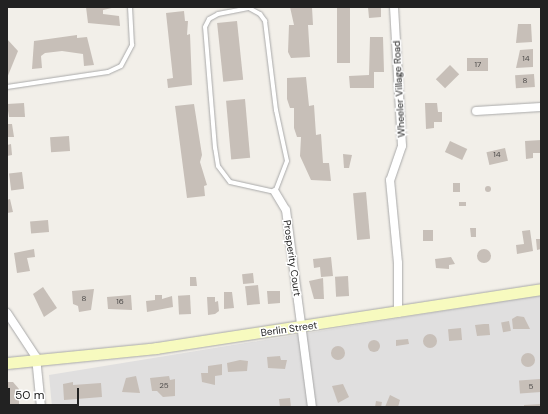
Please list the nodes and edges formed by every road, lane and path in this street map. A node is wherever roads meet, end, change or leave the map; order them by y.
1 (130, 7) edge
2 (394, 7) edge
3 (7, 87) edge
4 (541, 107) edge
5 (476, 111) dead end
6 (275, 192) junction
7 (541, 289) edge
8 (7, 312) edge
9 (398, 313) junction
10 (302, 327) junction
11 (36, 357) junction
12 (7, 363) edge
13 (41, 407) edge
14 (312, 407) edge

1 - 3 lane
2 - 9 street, Wheeler Village Road
4 - 5 street
6 - 6 lane
6 - 10 street, Prosperity Court
7 - 9 main road, Berlin Street
8 - 11 street
9 - 10 main road, Berlin Street
10 - 11 main road, Berlin Street
10 - 14 street, Prosperity Court
11 - 12 main road, Berlin Street
11 - 13 street

